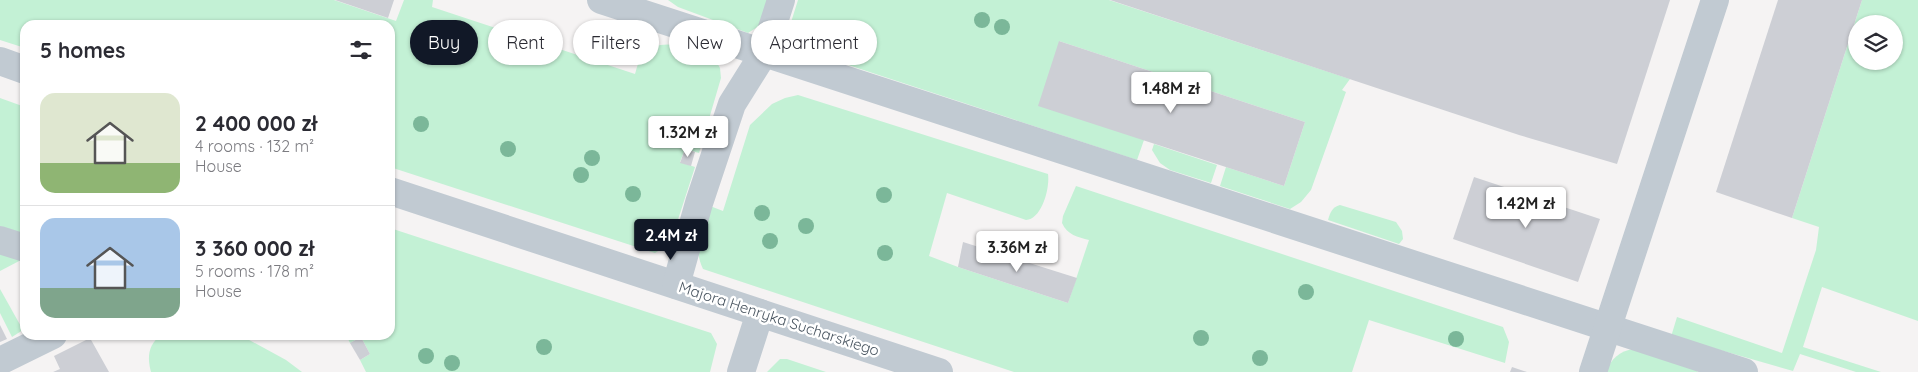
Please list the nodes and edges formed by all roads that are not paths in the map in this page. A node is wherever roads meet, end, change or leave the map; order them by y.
1 (601, 0) edge
2 (781, 0) edge
3 (1715, 0) edge
4 (775, 20) edge
5 (751, 49) edge
6 (0, 61) edge
7 (756, 65) edge
8 (801, 65) edge
9 (20, 68) edge
10 (395, 193) edge
11 (0, 240) edge
12 (20, 246) edge
13 (676, 285) junction
14 (760, 313) junction
15 (1607, 328) junction
16 (43, 340) edge
17 (0, 361) edge
18 (741, 372) edge
19 (939, 372) edge
20 (1593, 372) edge
21 (1744, 372) edge

1 - 5 street
2 - 4 street
3 - 15 street
6 - 9 street
7 - 13 street
8 - 15 street
10 - 13 street, Majora Henryka Sucharskiego
11 - 12 street
13 - 14 street, Majora Henryka Sucharskiego
14 - 18 street
14 - 19 street, Majora Henryka Sucharskiego
15 - 20 street
15 - 21 street
16 - 17 street

